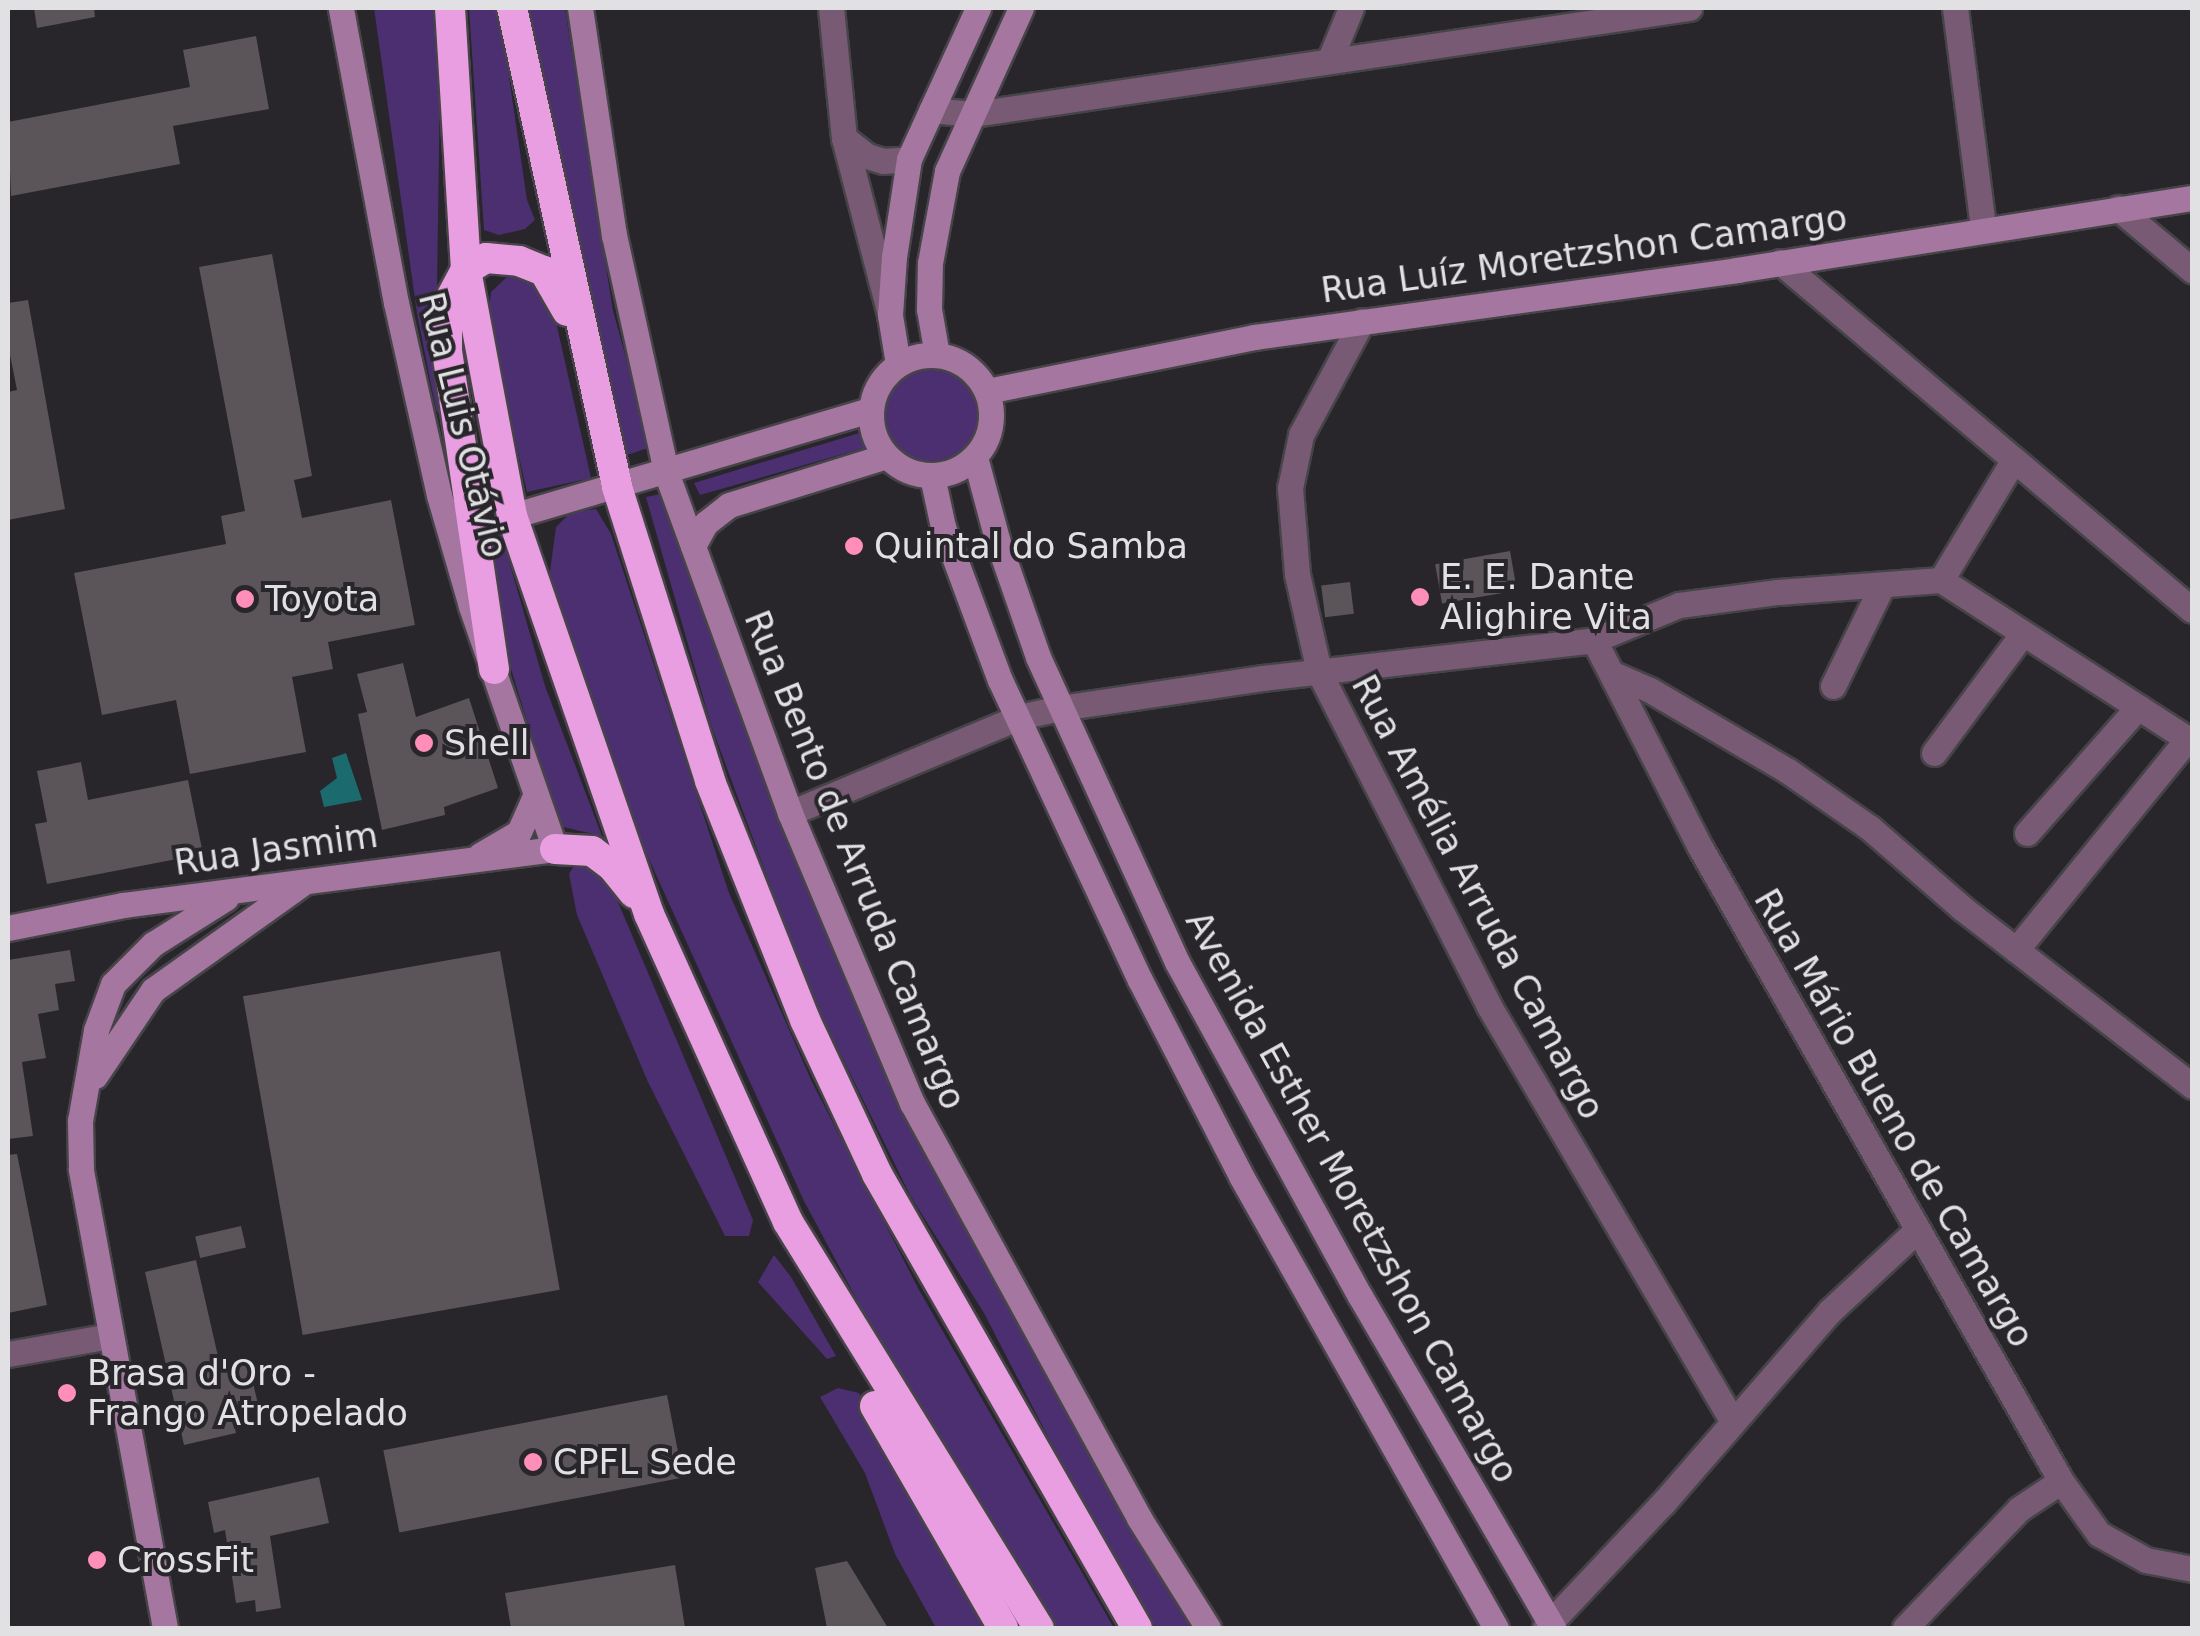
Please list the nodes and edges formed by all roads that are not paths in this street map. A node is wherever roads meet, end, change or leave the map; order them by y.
1 (340, 8) edge
2 (450, 8) edge
3 (512, 8) edge
4 (580, 8) edge
5 (831, 8) edge
6 (978, 8) edge
7 (1022, 8) edge
8 (1352, 8) edge
9 (1690, 8) edge
10 (1955, 8) edge
11 (1625, 12) edge
12 (1330, 59) junction
13 (931, 110) junction
14 (974, 114) junction
15 (844, 138) junction
16 (909, 159) junction
17 (2192, 198) edge
18 (2118, 208) junction
19 (1983, 228) junction
20 (1780, 262) junction
21 (466, 270) junction
22 (2192, 270) edge
23 (890, 315) junction
24 (1362, 321) junction
25 (937, 354) junction
26 (898, 364) junction
27 (987, 391) junction
28 (598, 400) junction
29 (870, 410) junction
30 (886, 456) junction
31 (975, 458) junction
32 (2013, 461) junction
33 (666, 472) junction
34 (932, 476) junction
35 (618, 487) junction
36 (512, 516) junction
37 (693, 546) junction
38 (1940, 580) junction
39 (1882, 586) junction
40 (2192, 610) edge
41 (2023, 633) junction
42 (1594, 640) junction
43 (494, 668) junction
44 (1319, 672) junction
45 (1613, 674) junction
46 (1833, 686) dead end
47 (2138, 707) junction
48 (1060, 708) junction
49 (1019, 717) junction
50 (2190, 740) edge
51 (1934, 752) dead end
52 (534, 796) junction
53 (790, 813) junction
54 (2027, 833) dead end
55 (555, 849) junction
56 (476, 856) junction
57 (304, 881) junction
58 (234, 893) junction
59 (124, 905) junction
60 (649, 914) junction
61 (8, 928) edge
62 (153, 944) junction
63 (2016, 950) junction
64 (175, 971) junction
65 (2192, 1086) edge
66 (87, 1089) junction
67 (1915, 1232) junction
68 (110, 1336) junction
69 (8, 1354) edge
70 (866, 1354) junction
71 (1732, 1421) junction
72 (2061, 1482) junction
73 (2192, 1569) edge
74 (1549, 1626) edge
75 (164, 1628) edge
76 (1003, 1628) edge
77 (1039, 1628) edge
78 (1137, 1628) edge
79 (1208, 1628) edge
80 (1496, 1628) edge
81 (1905, 1628) edge

1 - 43 main road, Rua Luis Otávio
2 - 21 highway
3 - 28 highway
4 - 33 main road, Rua Bento de Arruda Camargo
5 - 15 street
6 - 13 main road
7 - 14 main road
8 - 12 street
9 - 11 street
10 - 19 street
11 - 12 street
12 - 14 street
13 - 14 street
13 - 16 main road
14 - 25 main road
15 - 16 street
15 - 23 street
16 - 23 main road
17 - 18 main road, Rua Luíz Moretzshon Camargo
18 - 19 main road, Rua Luíz Moretzshon Camargo
18 - 22 street
19 - 20 main road, Rua Luíz Moretzshon Camargo
20 - 24 main road, Rua Luíz Moretzshon Camargo
20 - 32 street
21 - 28 highway
21 - 36 highway
21 - 43 highway
23 - 26 main road
24 - 27 main road, Rua Luíz Moretzshon Camargo
24 - 44 street, Rua Amélia Arruda Camargo
25 - 26 main road
25 - 27 main road
26 - 29 main road
27 - 31 main road
28 - 35 highway
29 - 30 main road
29 - 33 main road
30 - 34 main road
30 - 37 main road
31 - 34 main road
31 - 48 main road, Avenida Esther Moretzshon Camargo
32 - 38 street
32 - 40 street
33 - 35 main road
33 - 37 main road, Rua Bento de Arruda Camargo
34 - 49 main road
35 - 36 main road
35 - 78 highway
36 - 60 highway
37 - 53 main road, Rua Bento de Arruda Camargo
38 - 39 street
38 - 41 street
39 - 42 street
39 - 46 street
41 - 47 street
41 - 51 street
42 - 44 street
42 - 45 street, Rua Mário Bueno de Camargo
43 - 52 main road, Rua Luis Otávio
44 - 48 street
44 - 71 street, Rua Amélia Arruda Camargo
45 - 63 street
45 - 67 street, Rua Mário Bueno de Camargo
47 - 50 street
47 - 54 street
48 - 49 street
48 - 74 main road, Avenida Esther Moretzshon Camargo
49 - 53 street
49 - 80 main road
50 - 63 street
52 - 55 main road, Rua Luis Otávio
52 - 56 main road
53 - 79 main road, Rua Bento de Arruda Camargo
55 - 56 main road, Rua Jasmim
55 - 60 highway
56 - 57 main road, Rua Jasmim
57 - 58 main road, Rua Jasmim
57 - 64 main road
58 - 59 main road, Rua Jasmim
58 - 62 main road
59 - 61 main road, Rua Jasmim
59 - 62 main road
60 - 70 highway
62 - 64 main road
62 - 66 main road
63 - 65 street
64 - 66 main road
66 - 68 main road
67 - 71 street
67 - 72 street, Rua Mário Bueno de Camargo
68 - 69 street
68 - 75 main road
70 - 76 highway
70 - 77 highway
71 - 74 street
72 - 73 street, Rua Mário Bueno de Camargo
72 - 81 street

